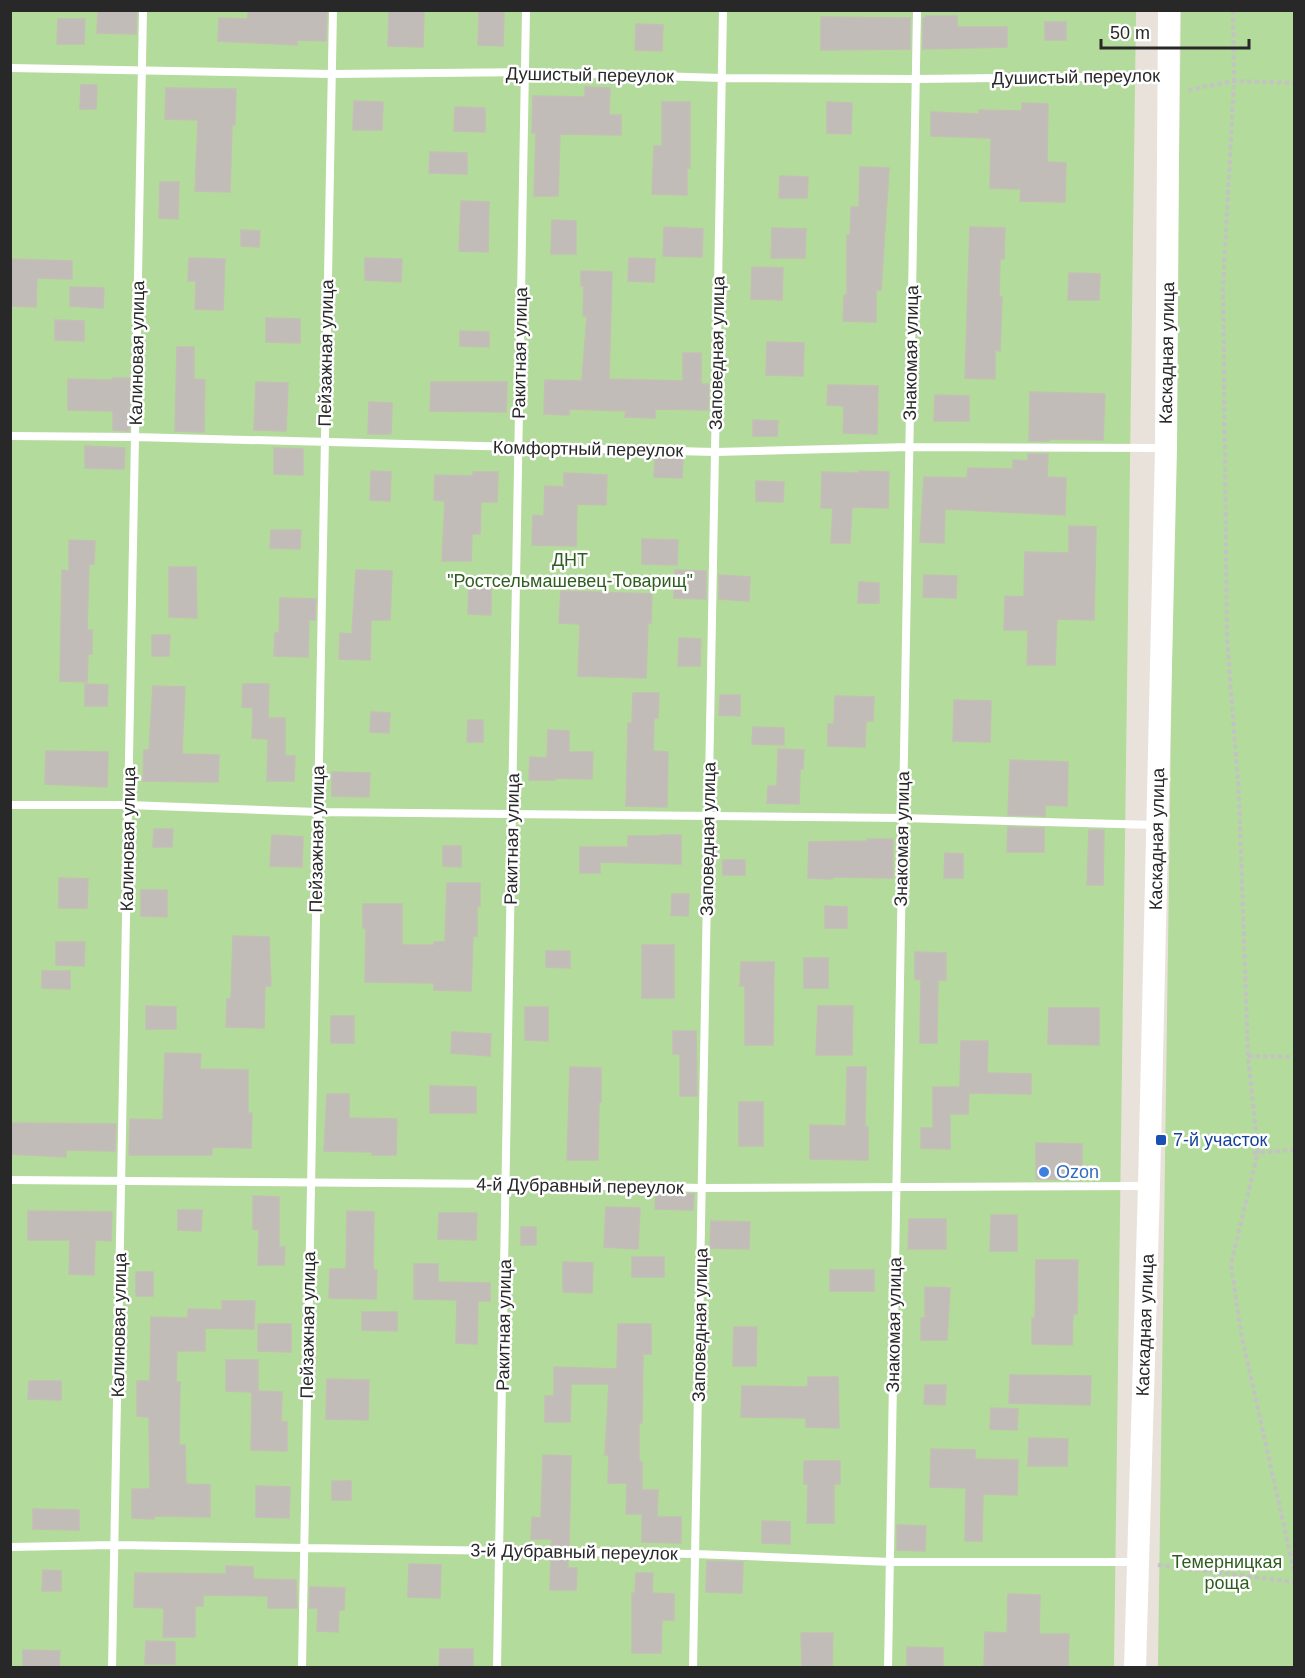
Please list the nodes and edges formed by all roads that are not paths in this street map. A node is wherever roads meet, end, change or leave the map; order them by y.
1 (143, 10) edge
2 (333, 10) edge
3 (526, 10) edge
4 (723, 10) edge
5 (917, 10) edge
6 (1169, 10) edge
7 (10, 68) edge
8 (142, 69) junction
9 (525, 72) junction
10 (331, 74) junction
11 (722, 78) junction
12 (916, 79) junction
13 (1169, 85) junction
14 (10, 436) edge
15 (135, 437) junction
16 (325, 442) junction
17 (519, 447) junction
18 (909, 447) junction
19 (1166, 448) junction
20 (715, 452) junction
21 (10, 805) edge
22 (128, 805) junction
23 (318, 812) junction
24 (512, 814) junction
25 (709, 816) junction
26 (902, 818) junction
27 (1157, 825) junction
28 (10, 1180) edge
29 (122, 1180) junction
30 (311, 1182) junction
31 (506, 1184) junction
32 (1149, 1185) junction
33 (702, 1188) junction
34 (896, 1188) junction
35 (115, 1545) junction
36 (10, 1547) edge
37 (304, 1548) junction
38 (500, 1552) junction
39 (696, 1554) junction
40 (891, 1562) junction
41 (1137, 1562) junction
42 (112, 1668) edge
43 (302, 1668) edge
44 (496, 1668) edge
45 (693, 1668) edge
46 (888, 1668) edge
47 (1135, 1668) edge

1 - 8 lane, Калиновая улица
2 - 10 lane, Пейзажная улица
3 - 9 lane, Ракитная улица
4 - 11 lane, Заповедная улица
5 - 12 lane, Знакомая улица
6 - 13 street, Каскадная улица
7 - 8 lane, Душистый переулок
8 - 10 lane, Душистый переулок
8 - 15 lane, Калиновая улица
9 - 10 lane, Душистый переулок
9 - 11 lane, Душистый переулок
9 - 17 lane, Ракитная улица
10 - 16 lane, Пейзажная улица
11 - 12 lane, Душистый переулок
11 - 20 lane, Заповедная улица
12 - 13 lane, Душистый переулок
12 - 18 lane, Знакомая улица
13 - 19 street, Каскадная улица
14 - 15 lane, Комфортный переулок
15 - 16 lane, Комфортный переулок
15 - 22 lane, Калиновая улица
16 - 17 lane, Комфортный переулок
16 - 23 lane, Пейзажная улица
17 - 20 lane, Комфортный переулок
17 - 24 lane, Ракитная улица
18 - 19 lane, Комфортный переулок
18 - 20 lane, Комфортный переулок
18 - 26 lane, Знакомая улица
19 - 27 street, Каскадная улица
20 - 25 lane, Заповедная улица
21 - 22 lane
22 - 23 lane
22 - 29 lane, Калиновая улица
23 - 24 lane
23 - 30 lane, Пейзажная улица
24 - 25 lane
24 - 31 lane, Ракитная улица
25 - 26 lane
25 - 33 lane, Заповедная улица
26 - 27 lane
26 - 34 lane, Знакомая улица
27 - 32 street, Каскадная улица
28 - 29 lane, 4-й Дубравный переулок
29 - 30 lane, 4-й Дубравный переулок
29 - 35 lane, Калиновая улица
30 - 31 lane, 4-й Дубравный переулок
30 - 37 lane, Пейзажная улица
31 - 33 lane, 4-й Дубравный переулок
31 - 38 lane, Ракитная улица
32 - 34 lane, 4-й Дубравный переулок
32 - 41 street, Каскадная улица
33 - 34 lane, 4-й Дубравный переулок
33 - 39 lane, Заповедная улица
34 - 40 lane, Знакомая улица
35 - 36 lane, 3-й Дубравный переулок
35 - 37 lane, 3-й Дубравный переулок
35 - 42 lane, Калиновая улица
37 - 38 lane, 3-й Дубравный переулок
37 - 43 lane, Пейзажная улица
38 - 39 lane, 3-й Дубравный переулок
38 - 44 lane, Ракитная улица
39 - 40 lane, 3-й Дубравный переулок
39 - 45 lane, Заповедная улица
40 - 41 lane, 3-й Дубравный переулок
40 - 46 lane, Знакомая улица
41 - 47 street, Каскадная улица

